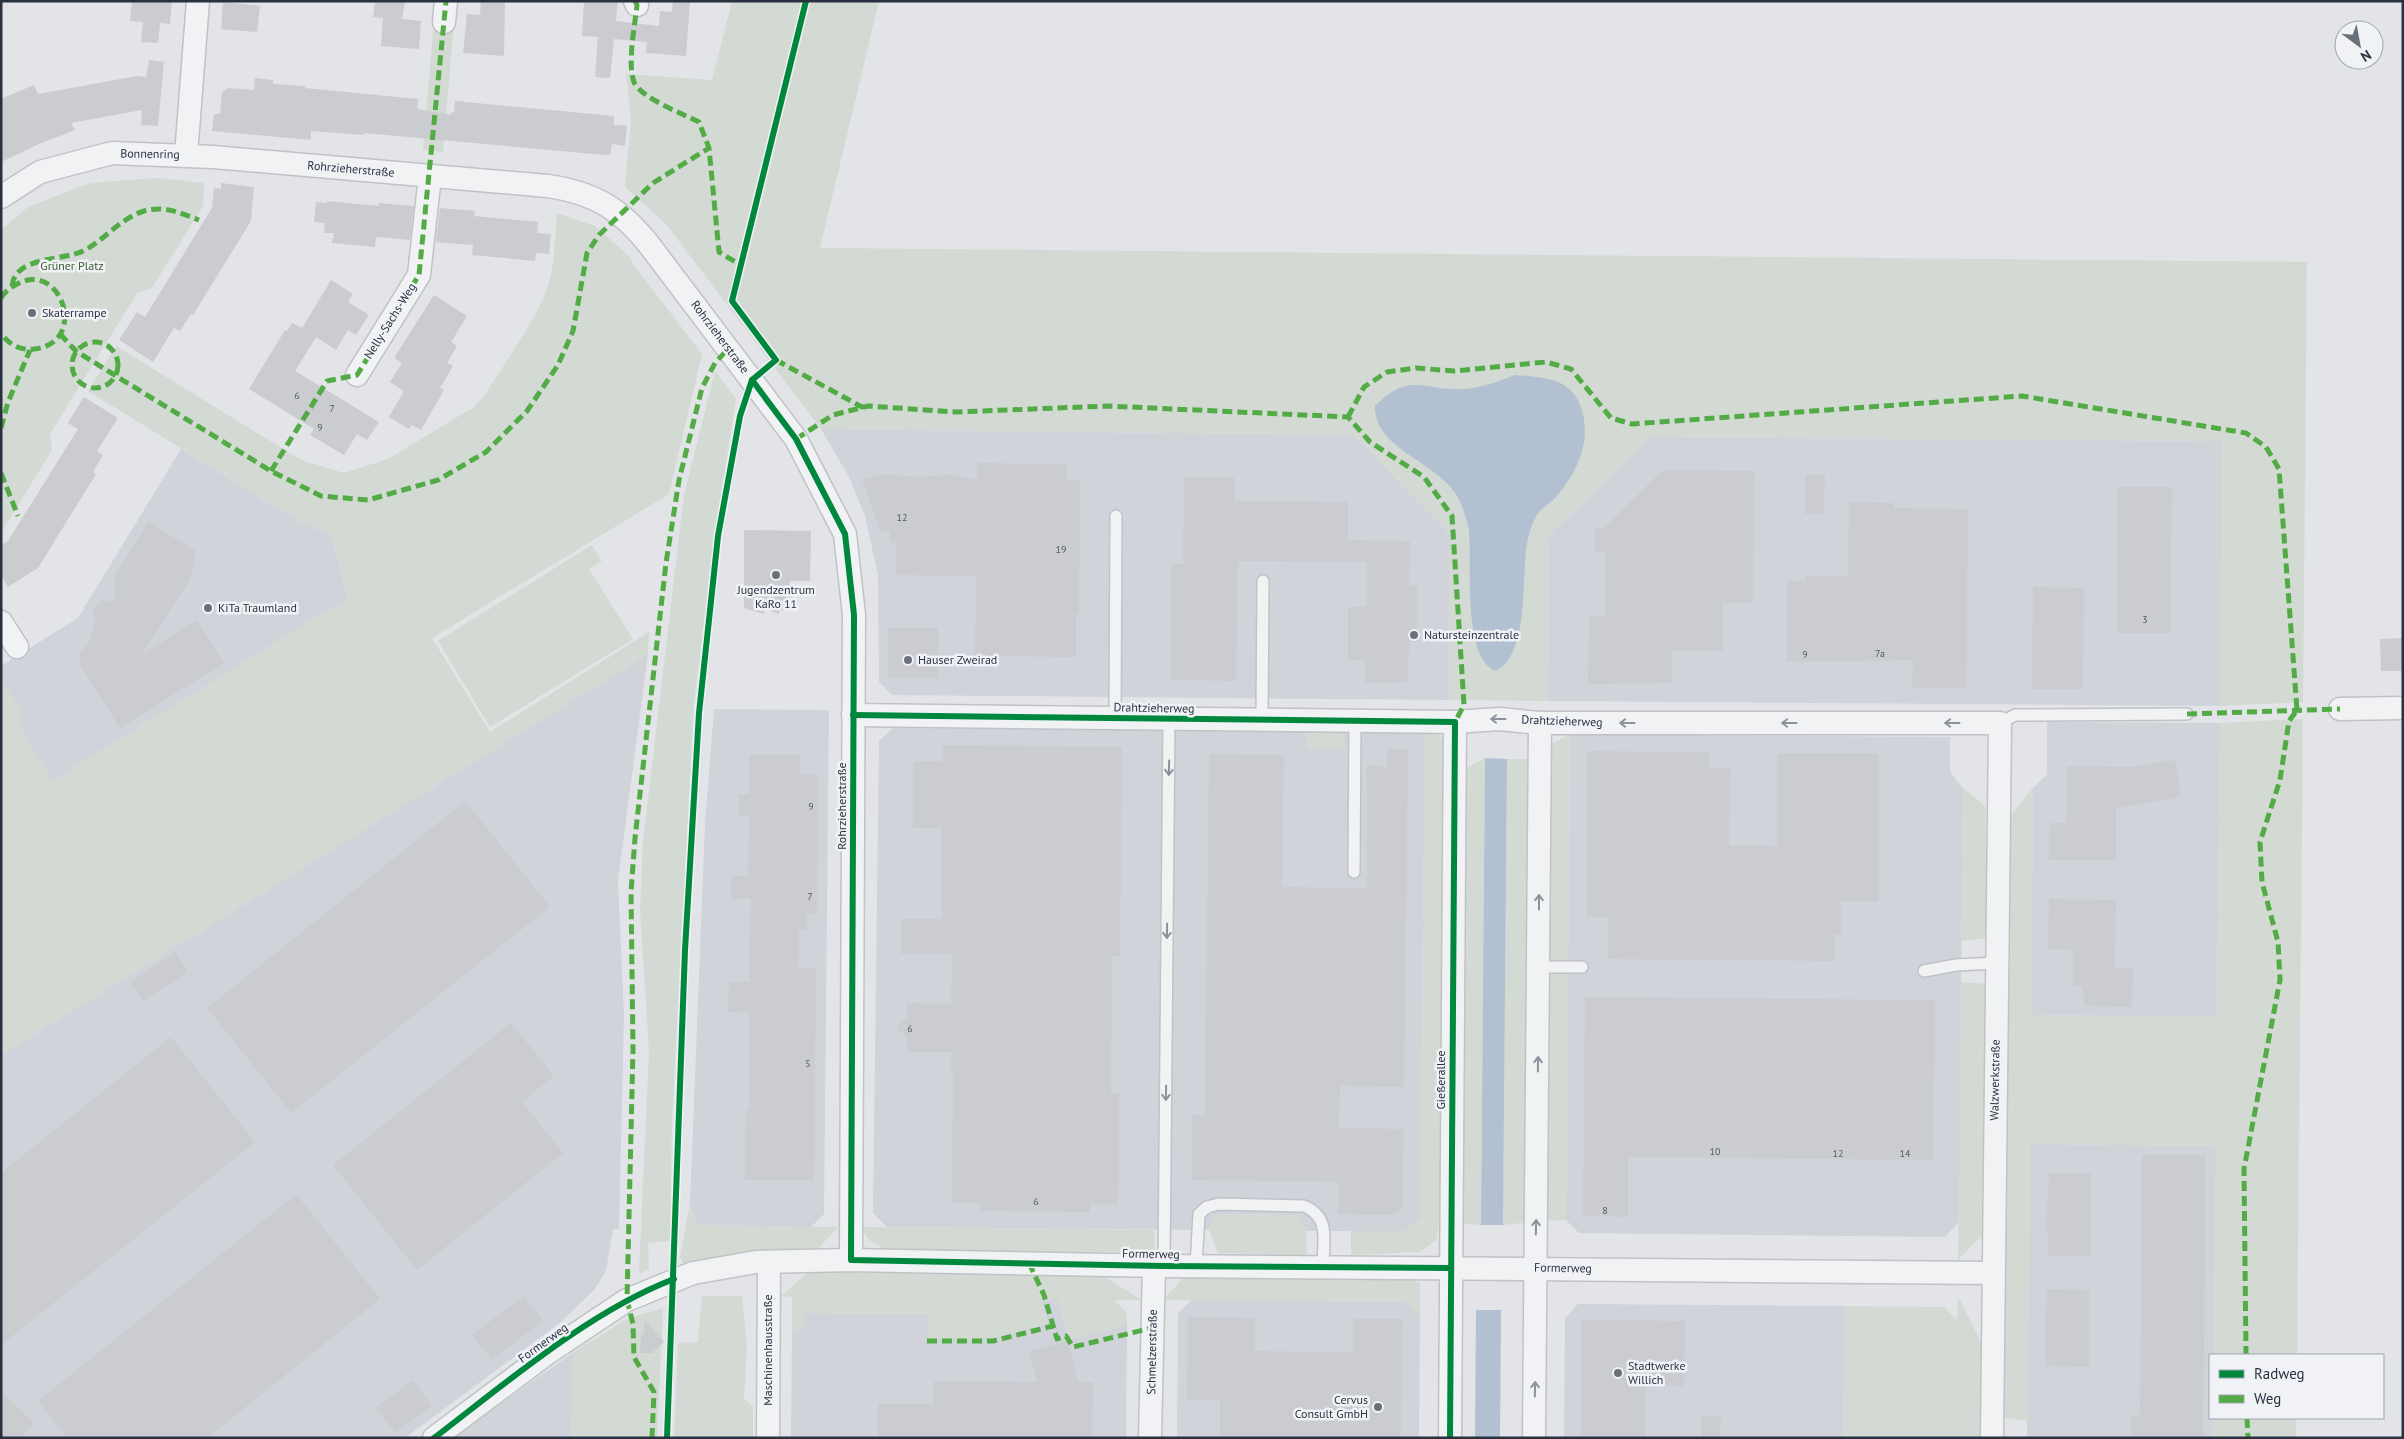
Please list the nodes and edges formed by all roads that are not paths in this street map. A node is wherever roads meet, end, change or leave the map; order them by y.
1 (198, 1) edge
2 (186, 155) junction
3 (430, 176) junction
4 (1, 197) edge
5 (357, 375) dead end
6 (1116, 516) dead end
7 (1263, 582) dead end
8 (1, 622) edge
9 (17, 647) dead end
10 (2403, 708) edge
11 (2340, 709) dead end
12 (2187, 714) dead end
13 (854, 715) junction
14 (1115, 719) junction
15 (1169, 719) junction
16 (1262, 720) junction
17 (1355, 721) junction
18 (1455, 722) junction
19 (1540, 723) junction
20 (2000, 723) junction
21 (1354, 872) dead end
22 (1996, 963) junction
23 (1539, 967) junction
24 (1582, 967) dead end
25 (1924, 971) dead end
26 (851, 1260) junction
27 (769, 1262) junction
28 (1159, 1266) junction
29 (1196, 1266) junction
30 (1323, 1266) junction
31 (1450, 1268) junction
32 (1536, 1268) junction
33 (1993, 1273) junction
34 (434, 1438) edge
35 (768, 1438) edge
36 (1150, 1438) edge
37 (1450, 1438) edge
38 (1534, 1438) edge
39 (1992, 1438) edge

1 - 2 street, Bonnenring
2 - 3 street, Rohrzieherstraße
2 - 4 street, Bonnenring
3 - 5 street, Nelly-Sachs-Weg
3 - 13 street, Rohrzieherstraße
6 - 14 lane
7 - 16 lane
8 - 9 street
10 - 11 street
12 - 20 lane
13 - 14 street, Drahtzieherweg
13 - 26 street, Rohrzieherstraße
14 - 15 street, Drahtzieherweg
15 - 16 street, Drahtzieherweg
15 -> 28 lane
16 - 17 street, Drahtzieherweg
17 - 18 street, Drahtzieherweg
17 - 21 lane
19 -> 18 street, Drahtzieherweg
18 - 31 street, Gießerallee
20 -> 19 street, Drahtzieherweg
23 -> 19 street
20 - 22 street, Walzwerkstraße
22 - 25 lane
22 - 33 street, Walzwerkstraße
23 - 24 lane
32 -> 23 street
26 - 27 street, Formerweg
26 - 28 street, Formerweg
27 - 34 street, Formerweg
27 - 35 street, Maschinenhausstraße
28 - 29 street, Formerweg
28 - 36 street, Schmelzerstraße
29 - 30 street, Formerweg
29 - 30 lane
30 - 31 street, Formerweg
31 - 32 street, Formerweg
31 - 37 street, Gießerallee
32 - 33 street, Formerweg
38 -> 32 street
33 - 39 street, Walzwerkstraße

